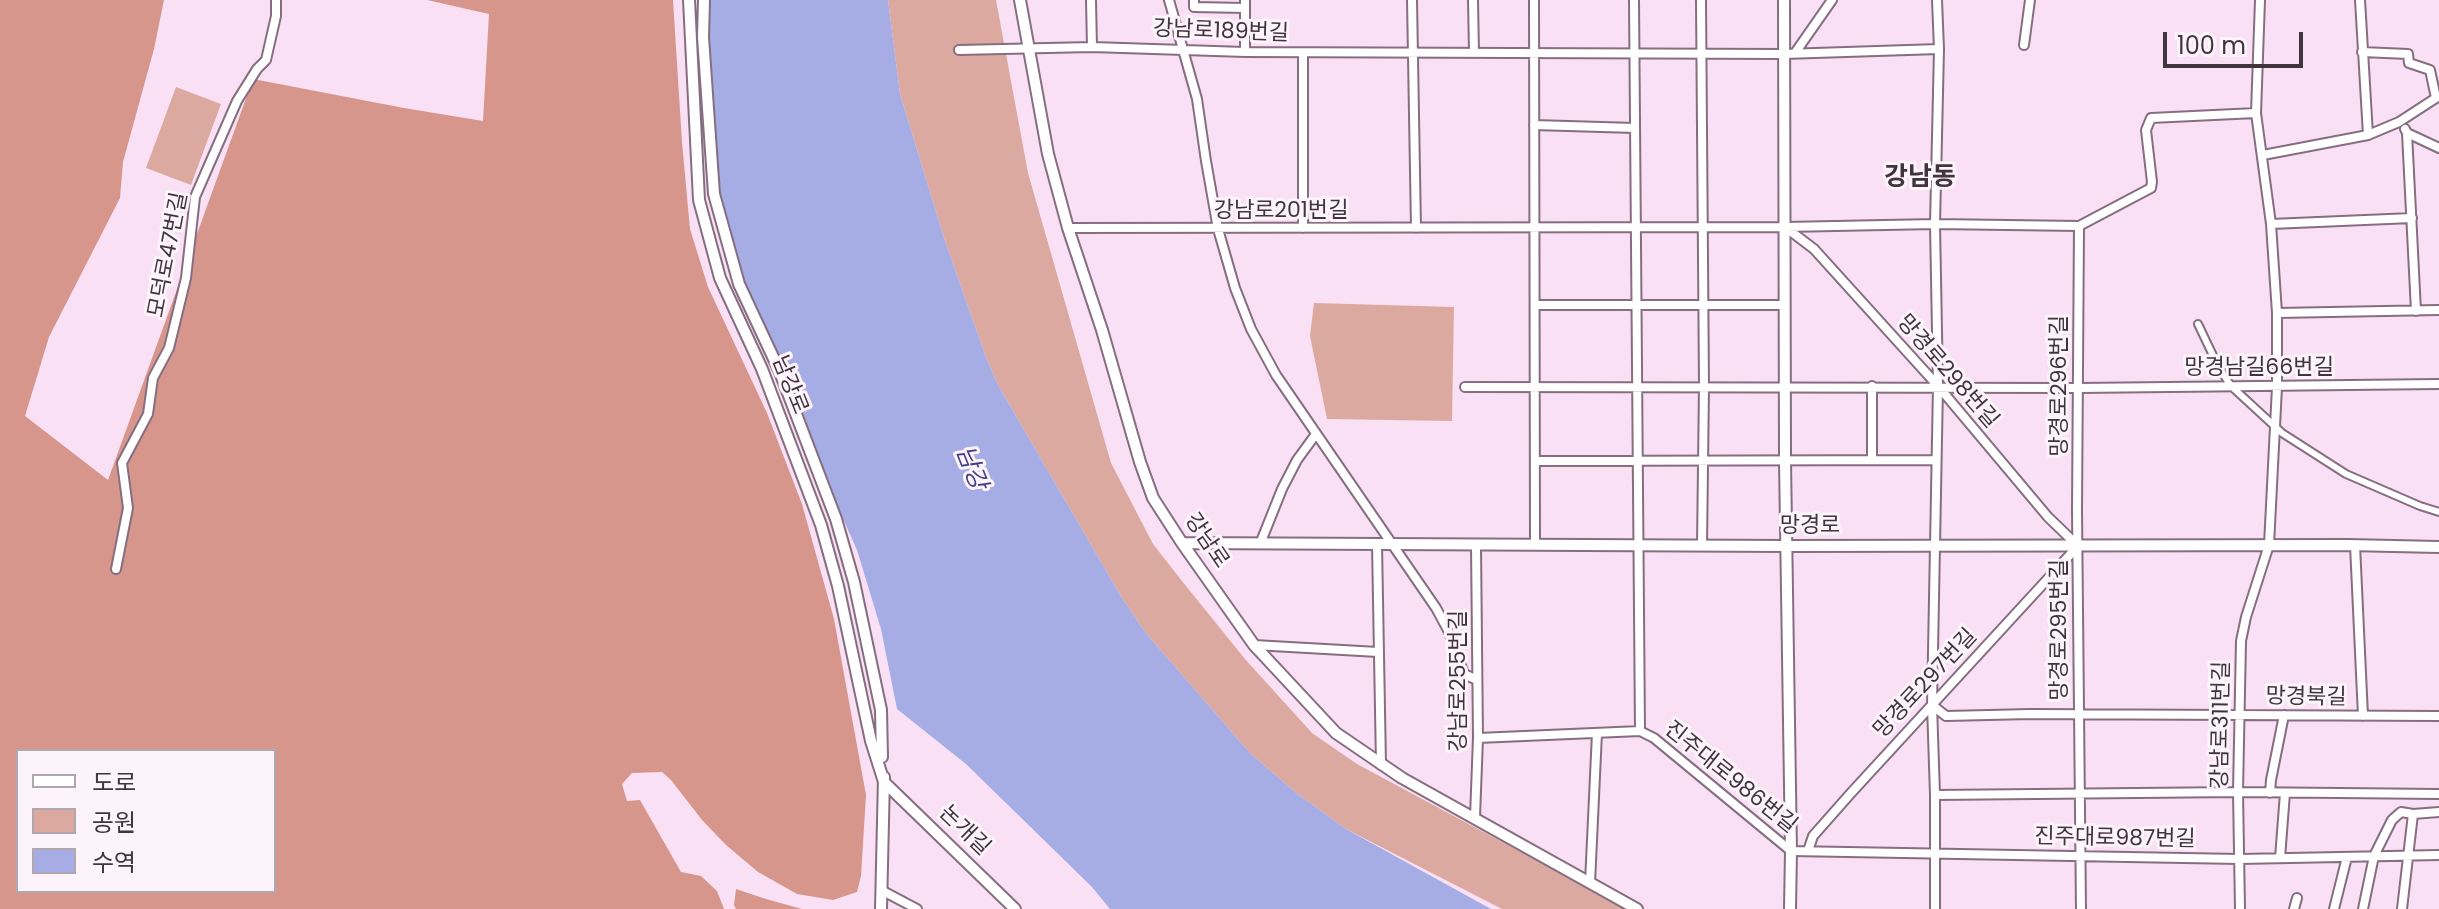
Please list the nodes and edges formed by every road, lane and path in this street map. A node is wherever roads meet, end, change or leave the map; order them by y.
1 (276, 0) edge
2 (689, 0) edge
3 (704, 0) edge
4 (1020, 0) edge
5 (1091, 0) edge
6 (1169, 0) edge
7 (1412, 0) edge
8 (1473, 0) edge
9 (1534, 0) edge
10 (1634, 0) edge
11 (1784, 0) edge
12 (1832, 0) edge
13 (1937, 0) edge
14 (2030, 0) edge
15 (2260, 0) edge
16 (2360, 0) edge
17 (1194, 3) edge
18 (1245, 4) edge
19 (1701, 4) edge
20 (2024, 45) dead end
21 (1092, 47) junction
22 (1029, 48) junction
23 (1184, 49) junction
24 (1939, 49) junction
25 (959, 50) dead end
26 (1245, 52) junction
27 (2362, 52) junction
28 (1303, 53) junction
29 (1413, 53) junction
30 (1474, 53) junction
31 (1534, 53) junction
32 (1635, 53) junction
33 (1702, 53) junction
34 (1789, 53) junction
35 (2438, 97) edge
36 (2256, 113) junction
37 (2399, 122) junction
38 (1534, 125) junction
39 (1635, 128) junction
40 (2407, 133) junction
41 (2368, 135) junction
42 (2439, 148) edge
43 (2263, 155) junction
44 (2412, 218) junction
45 (1935, 224) junction
46 (2271, 224) junction
47 (2079, 226) junction
48 (1534, 227) junction
49 (1635, 227) junction
50 (1703, 227) junction
51 (1785, 227) junction
52 (1068, 228) junction
53 (1303, 228) junction
54 (1416, 228) junction
55 (1218, 229) junction
56 (1535, 305) junction
57 (1636, 305) junction
58 (1704, 305) junction
59 (1785, 305) junction
60 (2439, 310) edge
61 (2416, 311) junction
62 (2277, 313) junction
63 (2198, 324) dead end
64 (2439, 384) edge
65 (1704, 386) junction
66 (1786, 386) junction
67 (1872, 386) junction
68 (1938, 386) junction
69 (2231, 386) junction
70 (1465, 387) dead end
71 (1535, 387) junction
72 (1636, 387) junction
73 (2277, 387) junction
74 (2079, 388) junction
75 (2276, 427) junction
76 (1316, 434) junction
77 (1872, 460) junction
78 (1936, 460) junction
79 (1535, 461) junction
80 (1785, 461) junction
81 (1704, 462) junction
82 (1638, 463) junction
83 (2439, 512) edge
84 (1182, 543) junction
85 (1260, 544) junction
86 (1377, 544) junction
87 (1391, 544) junction
88 (1476, 545) junction
89 (1535, 545) junction
90 (1637, 545) junction
91 (1936, 545) junction
92 (2269, 545) junction
93 (2355, 545) junction
94 (1702, 546) junction
95 (1786, 546) junction
96 (2078, 546) junction
97 (2439, 547) edge
98 (116, 569) dead end
99 (1254, 645) junction
100 (1378, 652) junction
101 (1477, 680) junction
102 (1932, 705) junction
103 (2077, 715) junction
104 (2239, 715) junction
105 (2284, 715) junction
106 (2363, 716) junction
107 (2439, 716) edge
108 (1640, 731) junction
109 (1597, 733) junction
110 (1478, 738) junction
111 (1381, 765) junction
112 (884, 782) junction
113 (2238, 792) junction
114 (2270, 793) junction
115 (2285, 793) junction
116 (2439, 794) edge
117 (1935, 795) junction
118 (2079, 795) junction
119 (2439, 812) edge
120 (2413, 814) junction
121 (1475, 817) junction
122 (1791, 851) junction
123 (1808, 851) junction
124 (1936, 855) junction
125 (2409, 855) junction
126 (2439, 855) edge
127 (2080, 856) junction
128 (2374, 856) junction
129 (2347, 857) junction
130 (2280, 858) junction
131 (2240, 859) junction
132 (1590, 883) junction
133 (881, 890) junction
134 (2297, 898) dead end
135 (881, 909) edge
136 (917, 909) edge
137 (1015, 909) edge
138 (1637, 909) edge
139 (1790, 909) edge
140 (1935, 909) edge
141 (2081, 909) edge
142 (2240, 909) edge
143 (2294, 909) edge
144 (2334, 909) edge
145 (2363, 909) edge
146 (2402, 909) edge

1 - 98 street, 모덕로47번길
2 - 112 street, 남강로
3 - 112 street, 남강로
4 - 22 street, 강남로
5 - 21 street
6 - 23 street
7 - 29 street
8 - 30 street
9 - 31 street
10 - 32 street, 진주대로986번길
11 - 34 street
12 - 34 street
13 - 24 street
14 - 20 street
15 - 36 street, 강남로311번길
16 - 27 street
17 - 18 street, 강남로189번길
18 - 26 street
19 - 33 street
21 - 22 street, 강남로189번길
21 - 23 street, 강남로189번길
22 - 25 street, 강남로189번길
22 - 52 street, 강남로
23 - 26 street, 강남로189번길
23 - 55 street
24 - 34 street, 강남로189번길
24 - 45 street
26 - 28 street, 강남로189번길
27 - 35 street
27 - 41 street
28 - 29 street, 강남로189번길
28 - 53 street
29 - 30 street, 강남로189번길
29 - 54 street
30 - 31 street, 강남로189번길
31 - 32 street, 강남로189번길
31 - 38 street
32 - 33 street, 강남로189번길
32 - 39 street, 진주대로986번길
33 - 34 street, 강남로189번길
33 - 50 street
34 - 51 street
35 - 37 street
36 - 43 street, 강남로311번길
36 - 47 street
37 - 40 street
37 - 41 street
38 - 39 street
38 - 48 street
39 - 49 street, 진주대로986번길
40 - 42 street
40 - 44 street
41 - 43 street
43 - 46 street, 강남로311번길
44 - 46 street
44 - 61 street
45 - 47 street, 강남로201번길
45 - 51 street, 강남로201번길
45 - 68 street
46 - 62 street, 강남로311번길
47 - 74 street, 망경로296번길
48 - 49 street, 강남로201번길
48 - 54 street, 강남로201번길
48 - 56 street
49 - 50 street, 강남로201번길
49 - 57 street, 진주대로986번길
50 - 51 street, 강남로201번길
50 - 58 street
51 - 59 street
51 - 68 street, 망경로298번길
52 - 55 street, 강남로201번길
52 - 84 street, 강남로
53 - 54 street, 강남로201번길
53 - 55 street, 강남로201번길
55 - 76 street
56 - 57 street
56 - 71 street
57 - 58 street
57 - 72 street, 진주대로986번길
58 - 59 street
58 - 65 street
59 - 66 street
60 - 61 street
61 - 62 street
62 - 73 street, 강남로311번길
63 - 69 street
64 - 73 street, 망경남길66번길
65 - 66 street, 망경남길66번길
65 - 72 street, 망경남길66번길
65 - 81 street
66 - 67 street, 망경남길66번길
66 - 80 street
67 - 68 street, 망경남길66번길
67 - 77 street
68 - 74 street, 망경남길66번길
68 - 78 street
68 - 96 street, 망경로298번길
69 - 73 street, 망경남길66번길
69 - 74 street, 망경남길66번길
69 - 75 street
70 - 71 street, 망경남길66번길
71 - 72 street, 망경남길66번길
71 - 79 street
72 - 82 street, 진주대로986번길
73 - 75 street, 강남로311번길
74 - 96 street, 망경로296번길
75 - 83 street
75 - 92 street, 강남로311번길
76 - 85 street
76 - 87 street
77 - 78 street
77 - 80 street
78 - 91 street
79 - 82 street
79 - 89 street
80 - 81 street
80 - 95 street
81 - 82 street
81 - 94 street
82 - 90 street, 진주대로986번길
84 - 85 street, 망경로
84 - 99 street, 강남로
85 - 86 street, 망경로
86 - 87 street, 망경로
86 - 100 street
87 - 88 street, 망경로
87 - 101 street
88 - 89 street, 망경로
88 - 101 street, 강남로255번길
89 - 90 street, 망경로
90 - 94 street, 망경로
90 - 108 street, 진주대로986번길
91 - 95 street, 망경로
91 - 96 street, 망경로
91 - 102 street
92 - 93 street, 망경로
92 - 96 street, 망경로
92 - 104 street, 강남로311번길
93 - 97 street, 망경로
93 - 106 street
94 - 95 street, 망경로
95 - 122 street
96 - 102 street, 망경로297번길
96 - 103 street, 망경로295번길
99 - 100 street
99 - 111 street, 강남로
100 - 111 street
101 - 110 street, 강남로255번길
102 - 103 street, 망경북길
102 - 117 street
102 - 123 street, 망경로297번길
103 - 104 street, 망경북길
103 - 118 street, 망경로295번길
104 - 105 street, 망경북길
104 - 113 street, 강남로311번길
105 - 106 street, 망경북길
105 - 114 street
106 - 107 street, 망경북길
108 - 109 street
108 - 122 street, 진주대로986번길
109 - 110 street
109 - 132 street
110 - 121 street, 강남로255번길
111 - 121 street, 강남로
112 - 133 street, 남강로
112 - 137 street, 논개길
113 - 114 street
113 - 118 street
113 - 131 street, 강남로311번길
114 - 115 street
115 - 116 street
115 - 130 street
117 - 118 street
117 - 124 street
118 - 127 street, 망경로295번길
119 - 120 street
120 - 125 street
120 - 128 street
121 - 132 street, 강남로
122 - 123 street, 진주대로987번길
122 - 139 street
123 - 124 street, 진주대로987번길
124 - 127 street, 진주대로987번길
124 - 140 street
125 - 126 street, 진주대로987번길
125 - 128 street, 진주대로987번길
125 - 146 street
127 - 131 street, 진주대로987번길
127 - 141 street, 망경로295번길
128 - 129 street, 진주대로987번길
128 - 145 street
129 - 130 street, 진주대로987번길
129 - 144 street
130 - 131 street, 진주대로987번길
131 - 142 street, 강남로311번길
132 - 138 street, 강남로
133 - 135 street, 남강로
133 - 136 street
134 - 143 street

